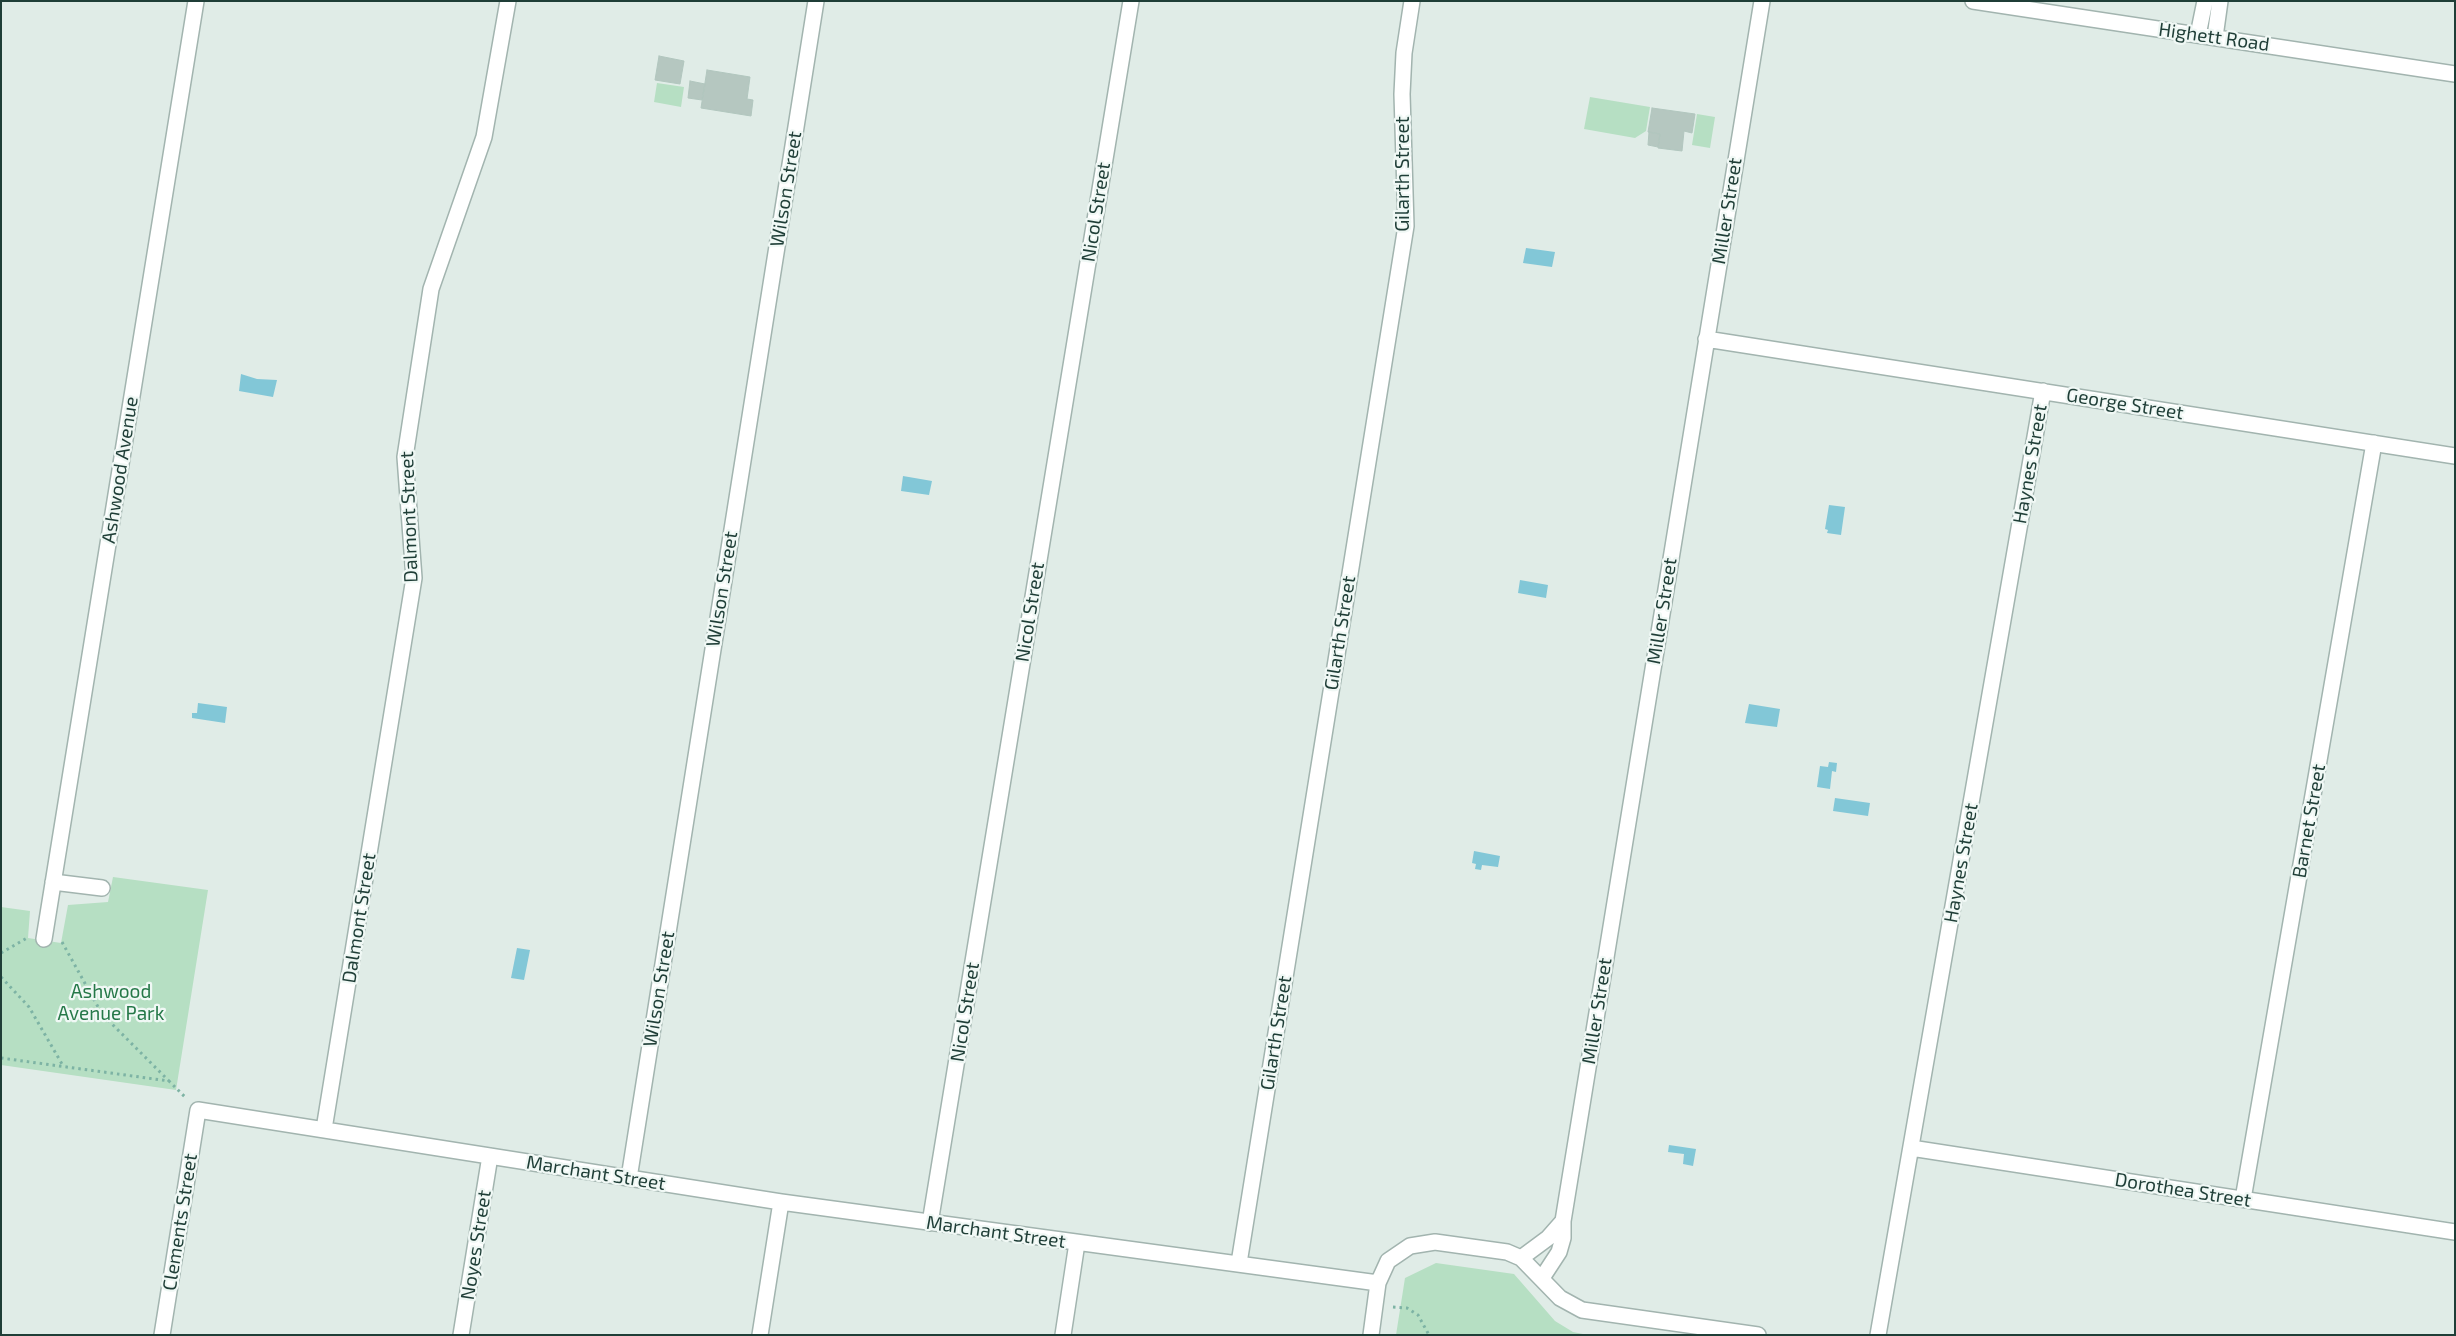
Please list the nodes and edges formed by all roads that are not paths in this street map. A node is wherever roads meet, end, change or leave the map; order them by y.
1 (196, 1) edge
2 (508, 1) edge
3 (816, 1) edge
4 (1131, 1) edge
5 (1412, 1) edge
6 (1762, 1) edge
7 (1973, 1) edge
8 (2205, 1) edge
9 (2220, 1) edge
10 (2022, 5) edge
11 (2198, 35) junction
12 (2215, 37) junction
13 (2455, 74) edge
14 (1706, 339) junction
15 (2043, 391) junction
16 (2374, 443) junction
17 (2455, 456) edge
18 (53, 882) junction
19 (102, 888) dead end
20 (44, 938) road end
21 (198, 1110) joint
22 (324, 1129) junction
23 (1911, 1148) junction
24 (490, 1156) junction
25 (629, 1178) junction
26 (2243, 1199) junction
27 (781, 1202) junction
28 (1564, 1220) junction
29 (930, 1223) junction
30 (2455, 1232) edge
31 (1077, 1243) junction
32 (1521, 1258) junction
33 (1239, 1263) junction
34 (1542, 1278) junction
35 (1378, 1283) junction
36 (1731, 1333) edge
37 (162, 1335) edge
38 (461, 1335) edge
39 (760, 1335) edge
40 (1063, 1335) edge
41 (1371, 1335) edge
42 (1758, 1335) edge
43 (1878, 1335) edge

1 - 18 street, Ashwood Avenue
2 - 22 street, Dalmont Street
3 - 25 street, Wilson Street
4 - 29 street, Nicol Street
5 - 33 street, Gilarth Street
6 - 14 street, Miller Street
7 - 10 street, Highett Road
8 - 11 street
9 - 12 street
10 - 11 street, Highett Road
11 - 12 street, Highett Road
12 - 13 street, Highett Road
14 - 15 street, George Street
14 - 28 street, Miller Street
15 - 16 street, George Street
15 - 23 street, Haynes Street
16 - 17 street, George Street
16 - 26 street, Barnet Street
18 - 19 street
18 - 20 street, Ashwood Avenue
21 - 22 street, Marchant Street
21 - 37 street, Clements Street
22 - 24 street, Marchant Street
23 - 26 street, Dorothea Street
23 - 43 street, Haynes Street
24 - 25 street, Marchant Street
24 - 38 street, Noyes Street
25 - 27 street, Marchant Street
26 - 30 street, Dorothea Street
27 - 29 street, Marchant Street
27 - 39 street
28 - 32 street
28 - 34 street, Miller Street
29 - 31 street, Marchant Street
31 - 33 street, Marchant Street
31 - 40 street
32 - 34 street
32 - 35 street
33 - 35 street, Marchant Street
34 - 36 street
35 - 41 street
36 - 42 street

